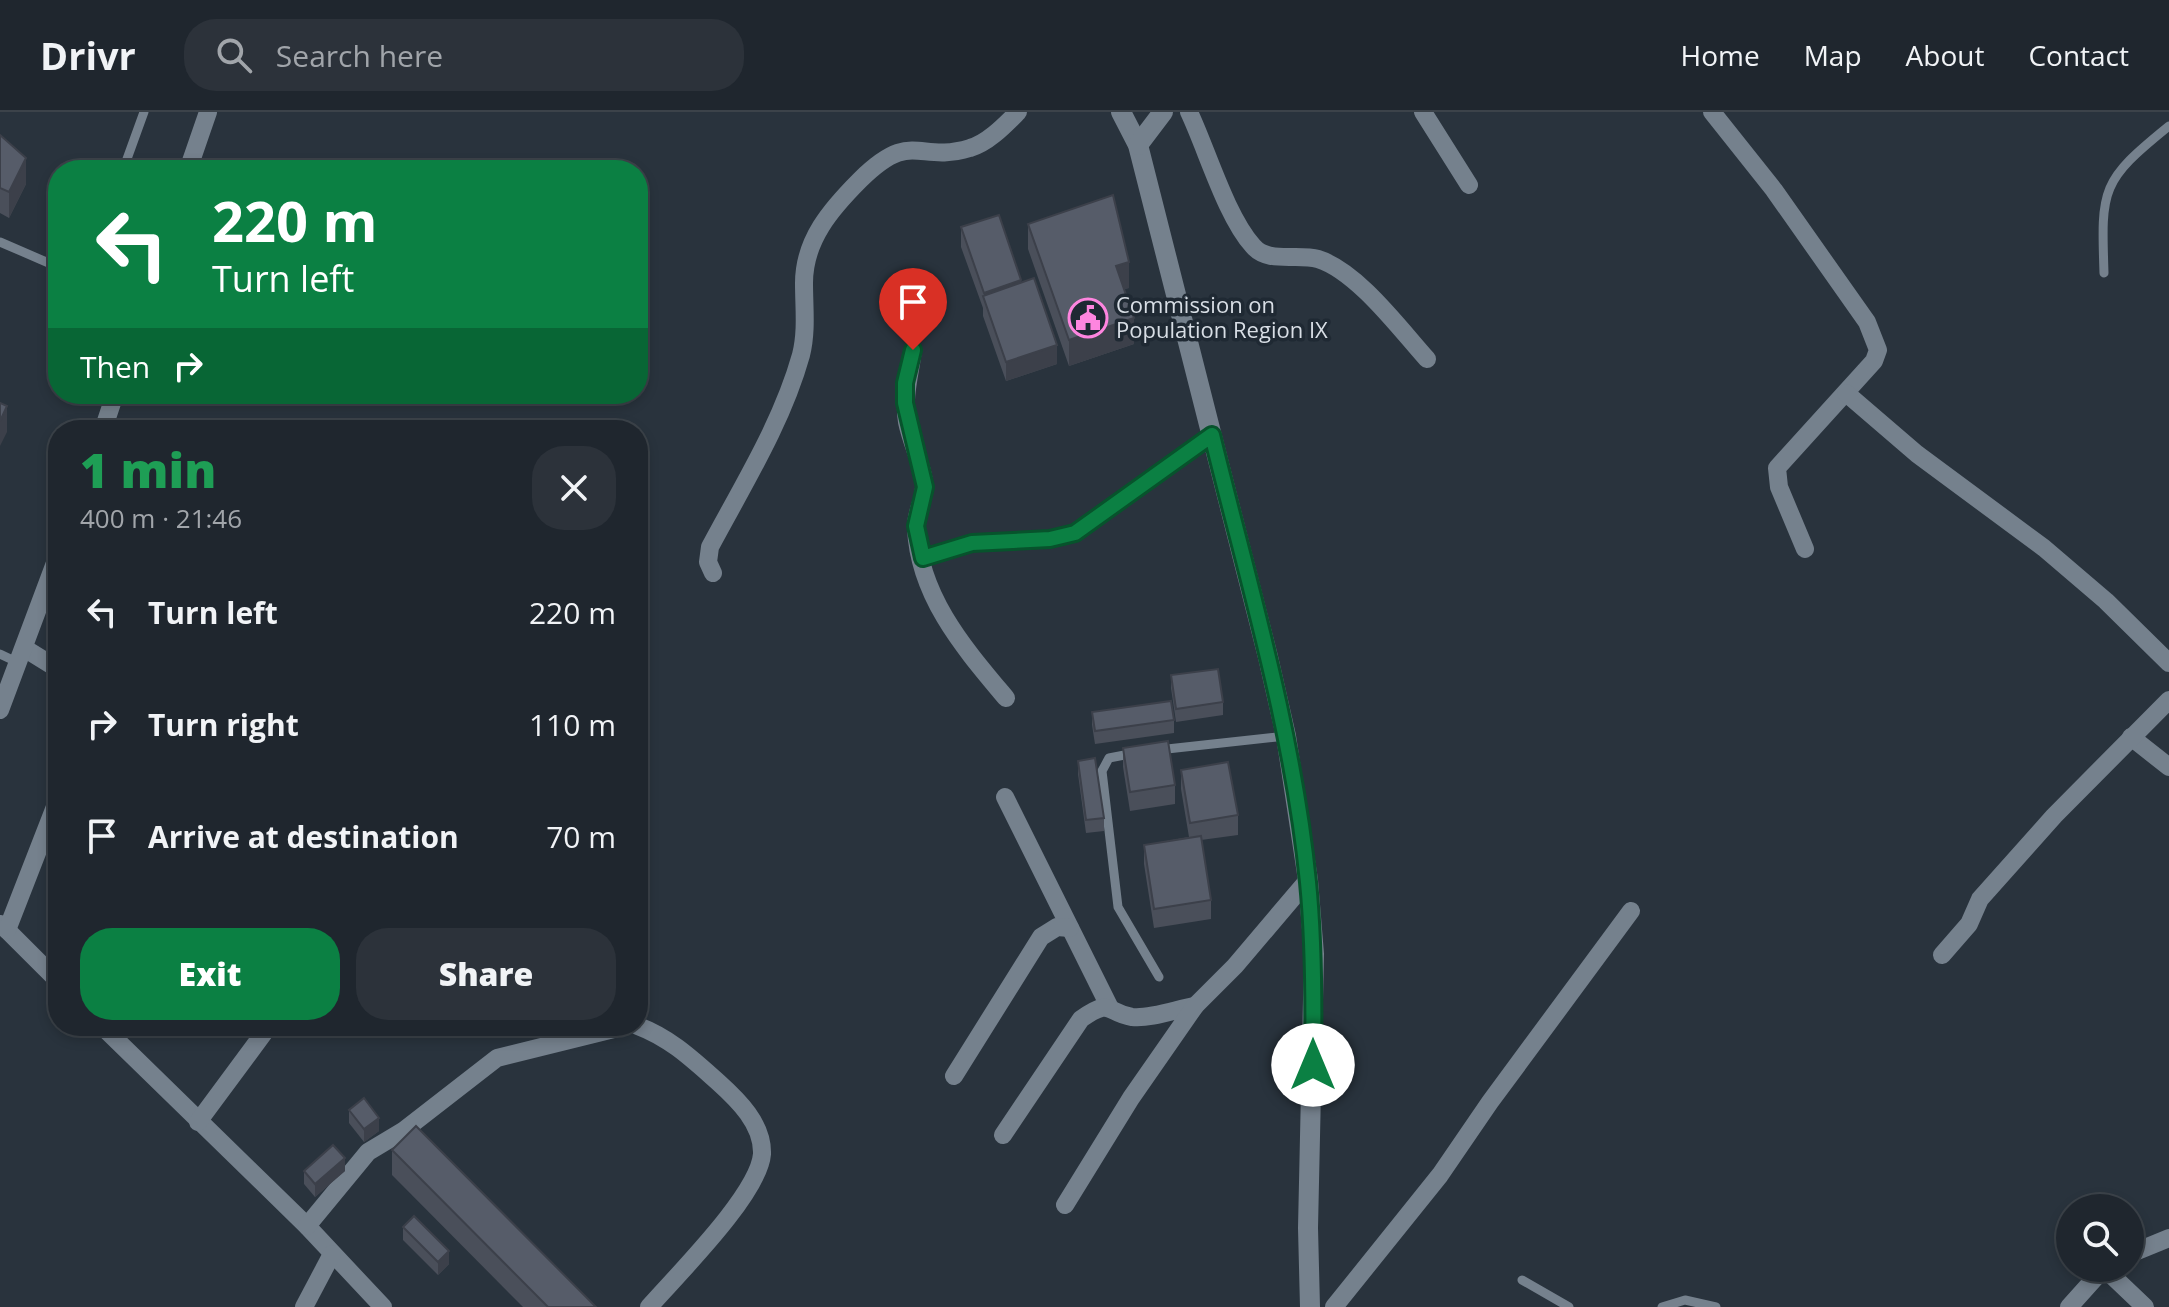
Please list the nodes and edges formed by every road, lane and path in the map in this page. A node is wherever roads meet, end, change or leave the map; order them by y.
1 (144, 112) edge
2 (208, 112) edge
3 (1018, 112) edge
4 (1121, 112) edge
5 (1163, 112) edge
6 (1189, 112) edge
7 (1423, 112) edge
8 (1712, 112) edge
9 (2169, 126) edge
10 (1138, 145) junction
11 (127, 160) edge
12 (191, 160) edge
13 (1469, 185) dead end
14 (0, 242) edge
15 (48, 263) edge
16 (2104, 273) dead end
17 (913, 350) dead end
18 (1427, 359) dead end
19 (1846, 393) junction
20 (1212, 435) junction
21 (1805, 549) dead end
22 (923, 558) junction
23 (713, 573) dead end
24 (48, 583) edge
25 (0, 654) edge
26 (22, 655) junction
27 (2169, 663) edge
28 (48, 665) edge
29 (1006, 698) dead end
30 (2169, 700) edge
31 (0, 710) edge
32 (1286, 736) junction
33 (2131, 737) junction
34 (2169, 767) edge
35 (1005, 797) dead end
36 (48, 823) edge
37 (1308, 880) junction
38 (1631, 911) dead end
39 (4, 927) edge
40 (1070, 928) junction
41 (1942, 955) dead end
42 (48, 971) edge
43 (1159, 977) dead end
44 (1109, 1006) junction
45 (1195, 1006) junction
46 (648, 1030) edge
47 (112, 1036) edge
48 (262, 1036) edge
49 (586, 1036) edge
50 (954, 1076) dead end
51 (198, 1122) junction
52 (1003, 1135) dead end
53 (1065, 1205) dead end
54 (307, 1226) junction
55 (2169, 1238) edge
56 (2144, 1248) edge
57 (332, 1254) junction
58 (1522, 1280) dead end
59 (2091, 1282) edge
60 (2119, 1282) edge
61 (304, 1307) edge
62 (383, 1307) edge
63 (649, 1307) edge
64 (1310, 1307) edge
65 (1334, 1307) edge
66 (1569, 1307) edge
67 (1662, 1307) edge
68 (1716, 1307) edge
69 (2069, 1307) edge
70 (2145, 1307) edge

1 - 11 lane
2 - 12 street
3 - 23 street
4 - 10 main road
5 - 10 main road
6 - 18 street
7 - 13 street
8 - 19 street
9 - 16 lane
10 - 20 main road
14 - 15 lane
17 - 22 street
19 - 21 street
19 - 27 street
20 - 22 street
20 - 32 main road
22 - 29 street
24 - 26 street
25 - 26 lane
26 - 28 street
26 - 31 street
30 - 33 street
32 - 37 main road
32 - 43 lane
33 - 34 street
33 - 41 street
35 - 40 street
36 - 39 street
37 - 45 street
37 - 64 main road
38 - 65 street
39 - 42 street
40 - 44 street
40 - 50 street
44 - 45 street
44 - 52 street
45 - 53 street
46 - 63 street
47 - 51 street
48 - 51 street
49 - 54 street
51 - 54 street
54 - 57 street
55 - 56 street
57 - 61 street
57 - 62 street
58 - 66 lane
59 - 69 street
60 - 70 street
67 - 68 lane

